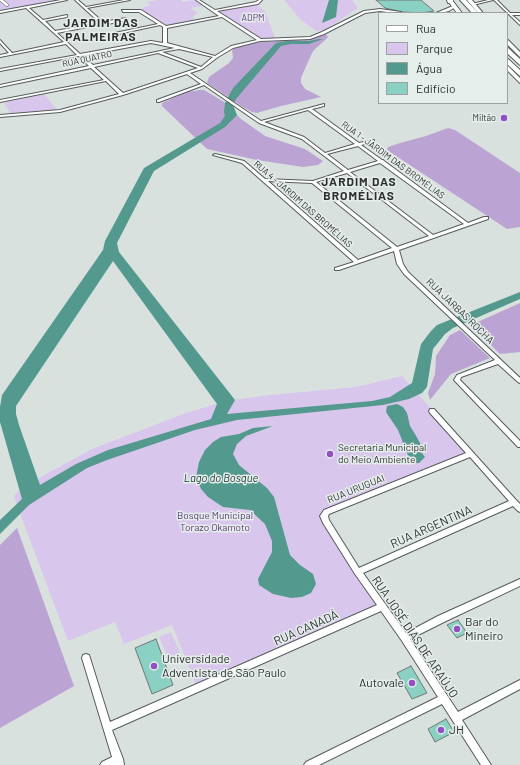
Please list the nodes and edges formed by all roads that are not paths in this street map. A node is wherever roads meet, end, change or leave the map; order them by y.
1 (1, 0) edge
2 (66, 0) edge
3 (76, 0) edge
4 (129, 0) edge
5 (197, 0) edge
6 (261, 0) edge
7 (451, 0) edge
8 (463, 0) edge
9 (469, 0) edge
10 (493, 0) edge
11 (473, 4) junction
12 (7, 5) dead end
13 (454, 6) junction
14 (27, 7) junction
15 (85, 8) junction
16 (123, 11) dead end
17 (215, 11) junction
18 (0, 12) edge
19 (393, 12) edge
20 (444, 12) edge
21 (459, 12) edge
22 (465, 12) edge
23 (478, 12) edge
24 (478, 12) edge
25 (508, 12) edge
26 (510, 14) joint
27 (520, 14) edge
28 (66, 16) dead end
29 (222, 16) junction
30 (126, 19) dead end
31 (42, 21) junction
32 (103, 24) junction
33 (160, 24) junction
34 (520, 24) edge
35 (165, 28) junction
36 (55, 32) junction
37 (110, 35) dead end
38 (0, 40) edge
39 (260, 40) junction
40 (66, 43) junction
41 (508, 43) edge
42 (165, 44) junction
43 (178, 48) junction
44 (508, 50) edge
45 (159, 53) junction
46 (12, 54) junction
47 (81, 55) junction
48 (520, 55) edge
49 (0, 56) edge
50 (215, 57) junction
51 (508, 61) edge
52 (520, 63) edge
53 (92, 66) junction
54 (201, 68) junction
55 (508, 68) edge
56 (0, 70) edge
57 (188, 73) junction
58 (520, 74) edge
59 (107, 80) junction
60 (520, 81) edge
61 (204, 84) junction
62 (0, 86) edge
63 (122, 94) junction
64 (0, 101) edge
65 (158, 101) dead end
66 (323, 105) dead end
67 (309, 109) junction
68 (0, 116) edge
69 (260, 122) junction
70 (373, 141) dead end
71 (360, 145) junction
72 (324, 154) junction
73 (215, 155) dead end
74 (382, 161) junction
75 (347, 172) junction
76 (263, 180) junction
77 (313, 182) junction
78 (486, 218) dead end
79 (467, 224) junction
80 (432, 236) junction
81 (396, 249) junction
82 (357, 262) junction
83 (336, 269) dead end
84 (499, 361) junction
85 (520, 381) edge
86 (432, 411) dead end
87 (520, 445) edge
88 (471, 454) junction
89 (514, 502) junction
90 (520, 509) edge
91 (326, 521) joint
92 (358, 572) junction
93 (520, 582) edge
94 (382, 607) junction
95 (405, 638) junction
96 (86, 658) dead end
97 (520, 684) edge
98 (443, 699) junction
99 (456, 718) junction
100 (108, 727) junction
101 (118, 762) edge
102 (105, 765) edge
103 (308, 765) edge
104 (486, 765) edge

1 - 12 street
2 - 14 street
3 - 15 street
4 - 15 street
5 - 17 street
6 - 17 street
7 - 13 main road
7 - 22 highway
8 - 23 highway
9 - 11 main road
10 - 11 street
10 - 25 street
11 - 24 main road
13 - 20 street
13 - 21 main road
14 - 18 street
14 - 31 street
15 - 32 street
16 - 33 street
17 - 29 street
19 - 39 street
26 - 27 street
26 - 34 street
28 - 31 street
29 - 35 street
29 - 39 street
30 - 32 street
31 - 36 street
32 - 36 street
33 - 35 street
33 - 37 street
35 - 42 street
36 - 40 street
38 - 46 street
39 - 50 street
40 - 46 street
40 - 47 street
41 - 48 main road
42 - 43 street
42 - 47 street
43 - 45 street, RUA QUATRO
43 - 50 street
44 - 52 highway
45 - 53 street, RUA QUATRO
45 - 54 street
46 - 49 street
47 - 53 street
47 - 56 street
50 - 54 street
51 - 58 highway
53 - 59 street
53 - 62 street, RUA QUATRO
54 - 57 street
55 - 60 main road
57 - 61 street
57 - 63 street
59 - 63 street
59 - 64 street
61 - 65 street
61 - 69 street
63 - 68 street
66 - 67 street
67 - 69 street
67 - 71 street, RUA 1 - JARDIM DAS BROMÉLIAS
69 - 72 street
70 - 71 street
71 - 72 street
71 - 74 street, RUA 1 - JARDIM DAS BROMÉLIAS
72 - 75 street
73 - 76 street, RUA 4 - JARDIM DAS BROMÉLIAS
74 - 75 street
74 - 79 street, RUA 1 - JARDIM DAS BROMÉLIAS
75 - 77 street
75 - 80 street
76 - 77 street
76 - 82 street, RUA 4 - JARDIM DAS BROMÉLIAS
77 - 81 street
78 - 79 street
79 - 80 street
80 - 81 street
81 - 82 street
81 - 84 street, RUA JARBAS ROCHA
82 - 83 street
84 - 85 street, RUA JARBAS ROCHA
84 - 87 street
86 - 88 street
88 - 89 street
88 - 91 street, RUA URUGUAI
89 - 90 street
89 - 92 street, RUA ARGENTINA
91 - 92 street, RUA JOSÉ DIAS DE ARAÚJO
92 - 94 street, RUA JOSÉ DIAS DE ARAÚJO
93 - 95 street
94 - 95 street, RUA JOSÉ DIAS DE ARAÚJO
94 - 100 street, RUA CANADÁ
95 - 98 street, RUA JOSÉ DIAS DE ARAÚJO
96 - 100 street
97 - 99 street
98 - 99 street, RUA JOSÉ DIAS DE ARAÚJO
98 - 103 street
99 - 104 street, RUA JOSÉ DIAS DE ARAÚJO
100 - 101 street
101 - 102 street

